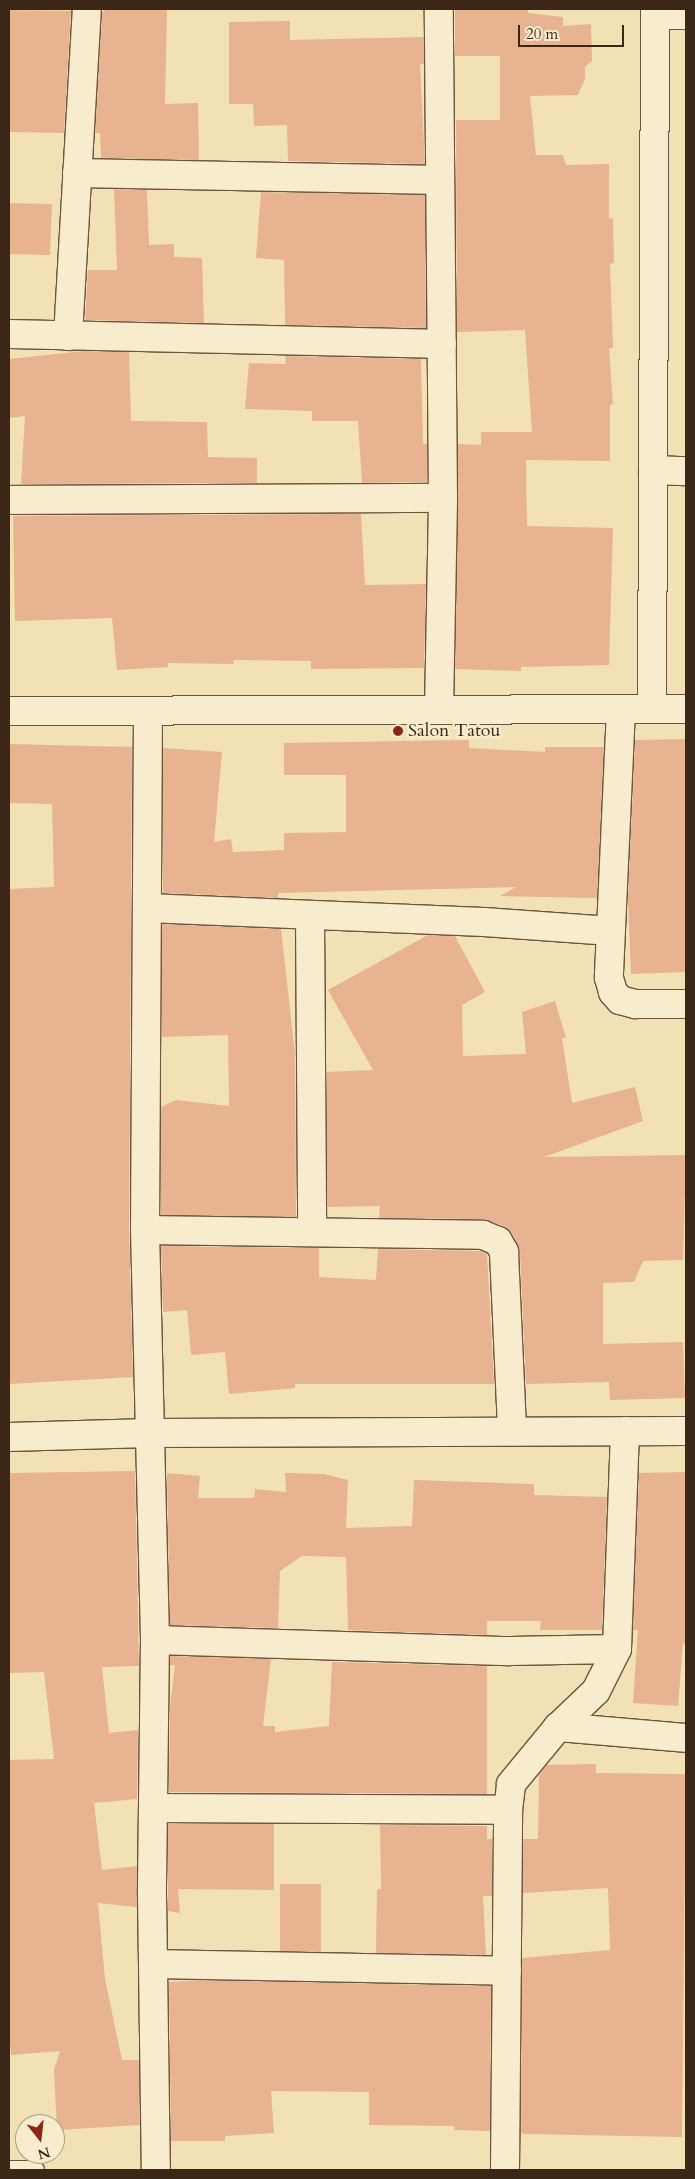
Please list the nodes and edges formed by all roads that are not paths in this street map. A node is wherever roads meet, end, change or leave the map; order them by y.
1 (87, 9) edge
2 (439, 9) edge
3 (655, 12) edge
4 (686, 15) edge
5 (77, 173) junction
6 (439, 180) junction
7 (9, 334) edge
8 (68, 336) junction
9 (442, 344) junction
10 (653, 470) junction
11 (686, 471) edge
12 (443, 498) junction
13 (9, 500) edge
14 (686, 708) edge
15 (621, 709) junction
16 (652, 709) junction
17 (439, 710) junction
18 (9, 711) edge
19 (148, 712) junction
20 (147, 908) junction
21 (310, 915) junction
22 (611, 931) junction
23 (686, 1004) edge
24 (145, 1230) junction
25 (312, 1231) junction
26 (624, 1431) junction
27 (686, 1431) edge
28 (512, 1432) junction
29 (149, 1433) junction
30 (9, 1437) edge
31 (155, 1640) junction
32 (617, 1649) junction
33 (558, 1727) junction
34 (686, 1738) edge
35 (154, 1808) junction
36 (508, 1810) junction
37 (154, 1964) junction
38 (507, 1971) junction
39 (9, 2170) edge
40 (35, 2170) edge
41 (156, 2170) edge
42 (505, 2170) edge

1 - 5 street
2 - 6 street
3 - 4 street
3 - 10 street
5 - 6 street
5 - 8 street
6 - 9 street
7 - 8 street
8 - 9 street
9 - 12 street
10 - 11 street
10 - 16 street
12 - 13 street
12 - 17 street
14 - 16 street
15 - 16 street
15 - 17 street
15 - 22 street
17 - 19 street
18 - 19 street
19 - 20 street
20 - 21 street
20 - 24 street
21 - 22 street
21 - 25 street
22 - 23 street
24 - 25 street
24 - 29 street
25 - 28 street
26 - 27 street
26 - 28 street
26 - 32 street
28 - 29 street
29 - 30 street
29 - 31 street
31 - 32 street
31 - 35 street
32 - 33 street
33 - 34 street
33 - 36 street
35 - 36 street
35 - 37 street
36 - 38 street
37 - 38 street
37 - 41 street
38 - 42 street
39 - 40 lane

